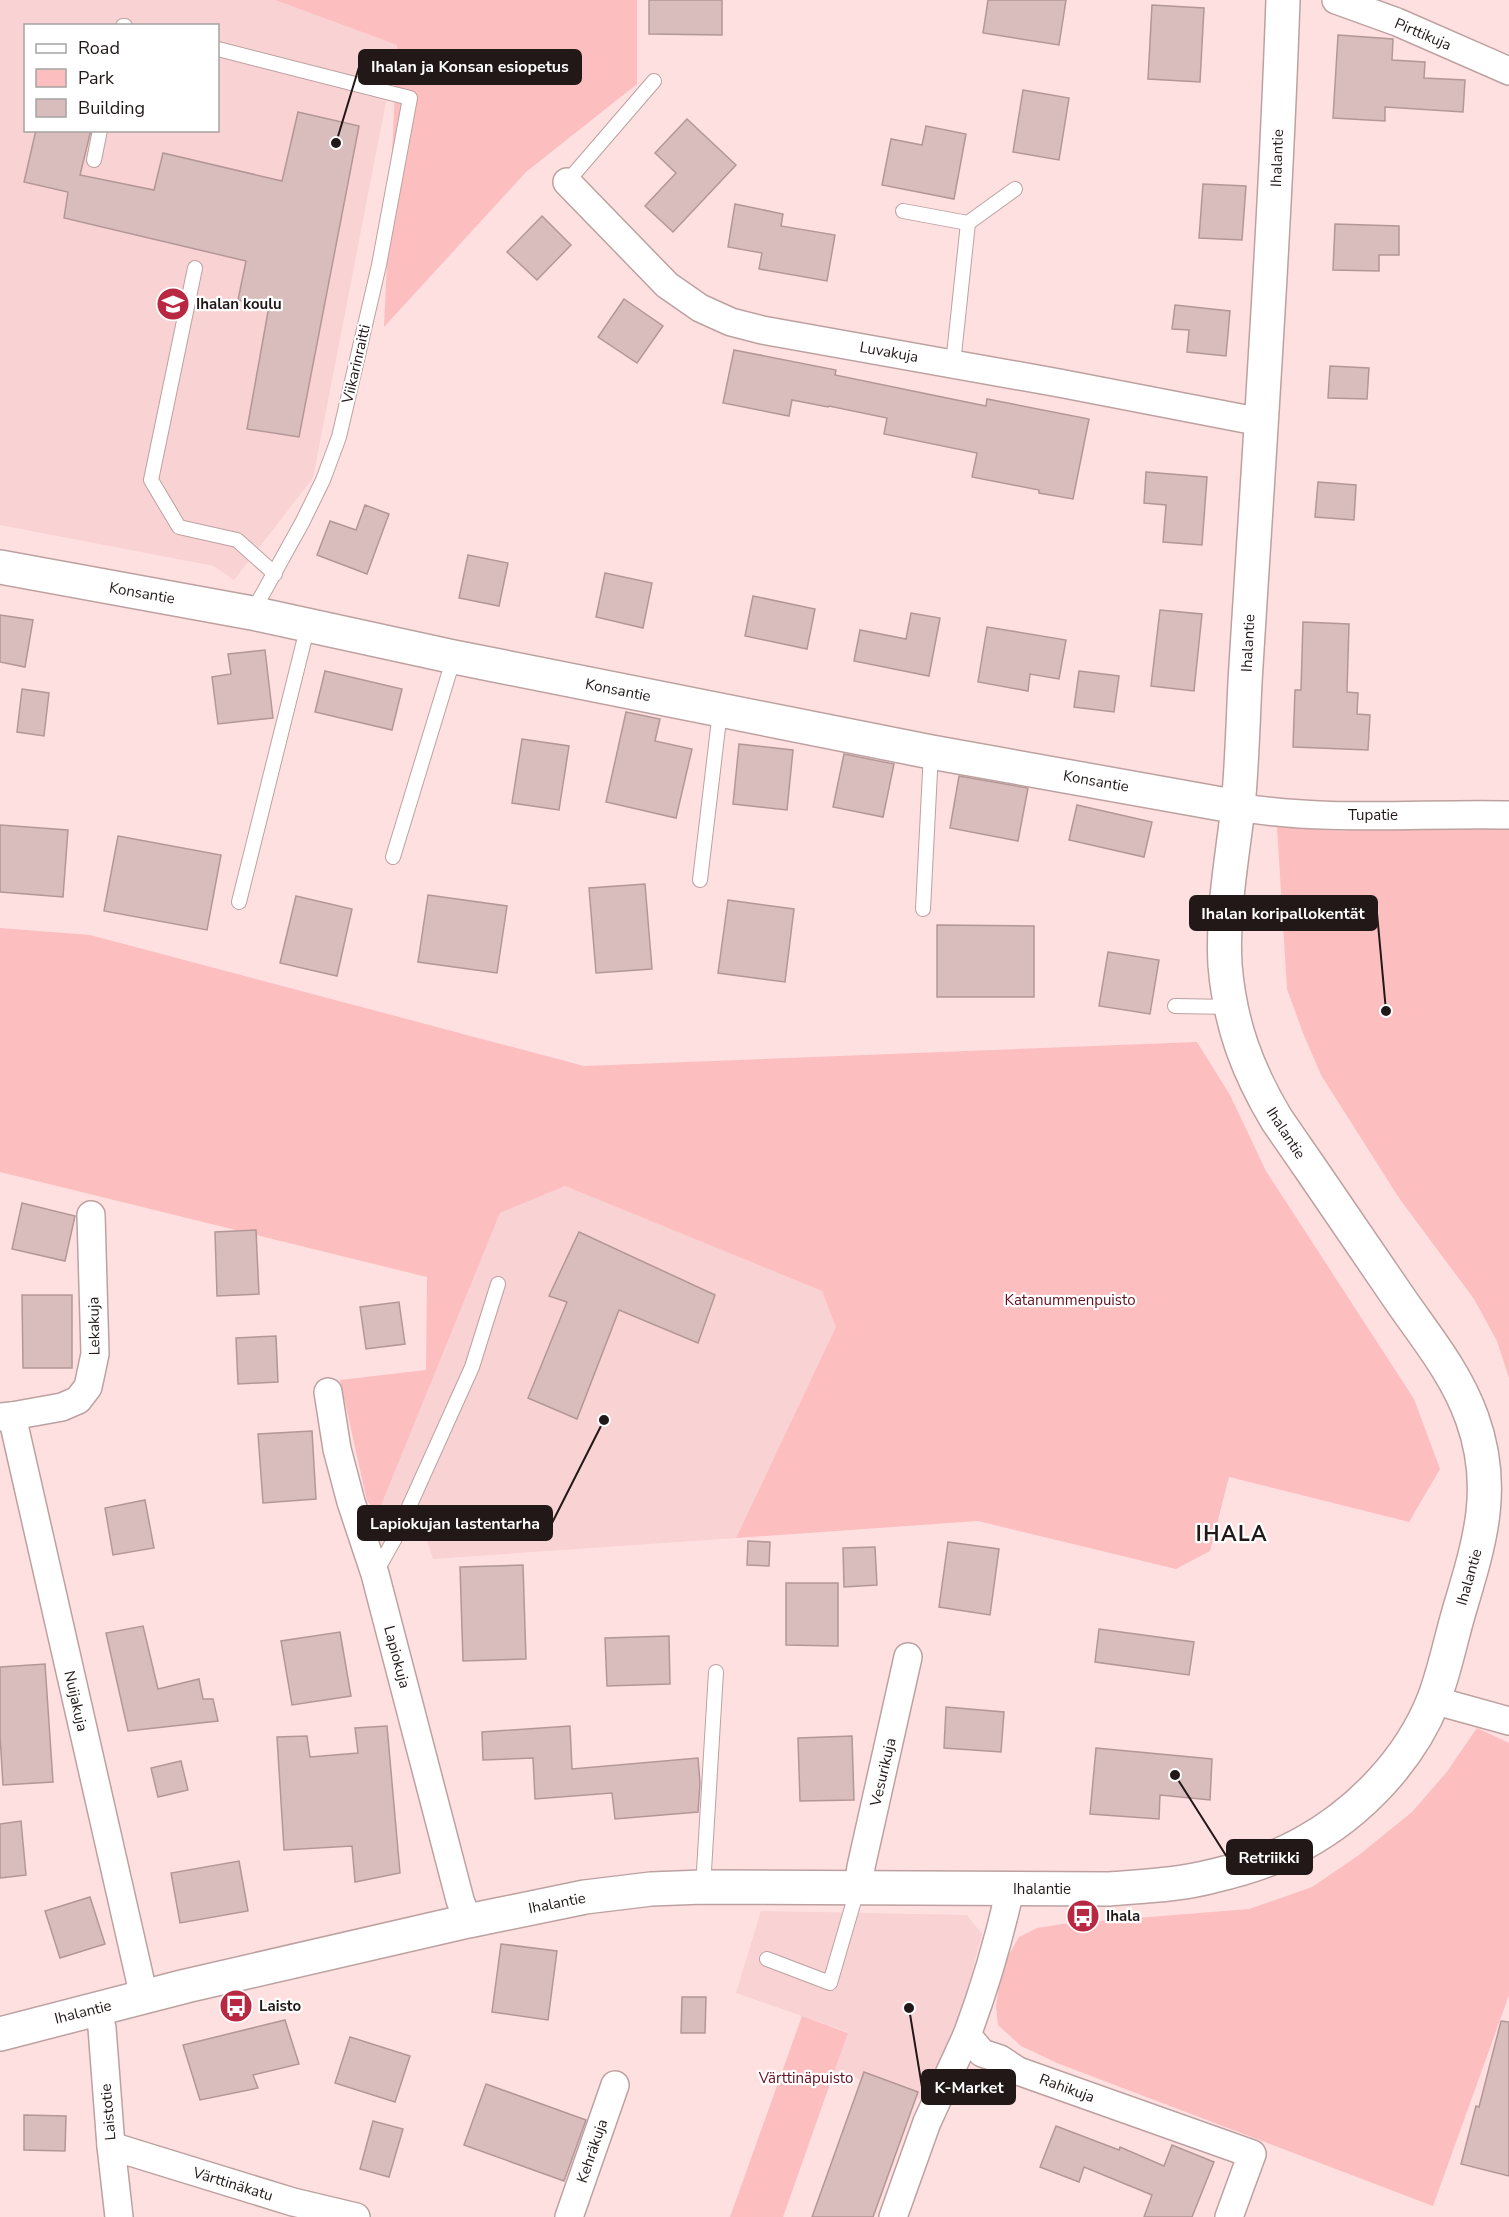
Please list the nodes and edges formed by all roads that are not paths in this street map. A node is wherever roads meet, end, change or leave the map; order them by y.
1 (1283, 0) edge
2 (1336, 0) edge
3 (219, 49) edge
4 (1509, 71) edge
5 (654, 81) dead end
6 (100, 132) edge
7 (94, 160) dead end
8 (567, 182) joint
9 (1015, 189) dead end
10 (903, 211) dead end
11 (968, 223) junction
12 (195, 268) dead end
13 (953, 364) junction
14 (1261, 422) junction
15 (0, 567) edge
16 (275, 574) junction
17 (252, 613) junction
18 (308, 625) junction
19 (454, 657) junction
20 (720, 711) junction
21 (931, 752) junction
22 (1238, 807) junction
23 (1509, 815) edge
24 (393, 857) dead end
25 (700, 880) dead end
26 (239, 902) dead end
27 (923, 909) dead end
28 (1175, 1006) dead end
29 (1231, 1007) junction
30 (91, 1215) dead end
31 (498, 1284) dead end
32 (328, 1392) dead end
33 (6, 1416) edge
34 (375, 1574) junction
35 (908, 1656) dead end
36 (716, 1672) dead end
37 (1433, 1700) junction
38 (1509, 1721) edge
39 (703, 1887) junction
40 (858, 1887) junction
41 (1010, 1890) junction
42 (468, 1922) junction
43 (767, 1959) dead end
44 (144, 1996) junction
45 (97, 2008) junction
46 (0, 2034) edge
47 (967, 2035) junction
48 (615, 2085) dead end
49 (111, 2146) junction
50 (119, 2217) edge
51 (356, 2217) edge
52 (569, 2217) edge
53 (893, 2217) edge
54 (1229, 2217) edge

1 - 14 street, Ihalantie
2 - 4 street, Pirttikuja
3 - 16 lane, Viikarinraitti
5 - 8 lane
6 - 7 lane
8 - 13 street, Luvakuja
9 - 11 lane
10 - 11 lane
11 - 13 lane
12 - 16 lane
13 - 14 street, Luvakuja
14 - 22 street, Ihalantie
15 - 17 street, Konsantie
16 - 17 lane, Viikarinraitti
17 - 18 street, Konsantie
18 - 19 street, Konsantie
18 - 26 lane
19 - 20 street, Konsantie
19 - 24 lane
20 - 21 street, Konsantie
20 - 25 lane
21 - 22 street, Konsantie
21 - 27 lane
22 - 23 street, Tupatie
22 - 29 street, Ihalantie
28 - 29 lane
29 - 37 street, Ihalantie
30 - 33 street, Lekakuja
31 - 34 lane
32 - 34 street, Lapiokuja
33 - 44 street, Nuijakuja
34 - 42 street, Lapiokuja
35 - 40 street, Vesurikuja
36 - 39 lane
37 - 38 street
37 - 41 street, Ihalantie
39 - 40 street, Ihalantie
39 - 42 street, Ihalantie
40 - 41 street, Ihalantie
40 - 43 lane
41 - 47 street
42 - 44 street, Ihalantie
44 - 45 street, Ihalantie
45 - 46 street, Ihalantie
45 - 49 street, Laistotie
47 - 53 street
47 - 54 street, Rahikuja
48 - 52 street, Kehräkuja
49 - 50 street, Laistotie
49 - 51 street, Värttinäkatu

